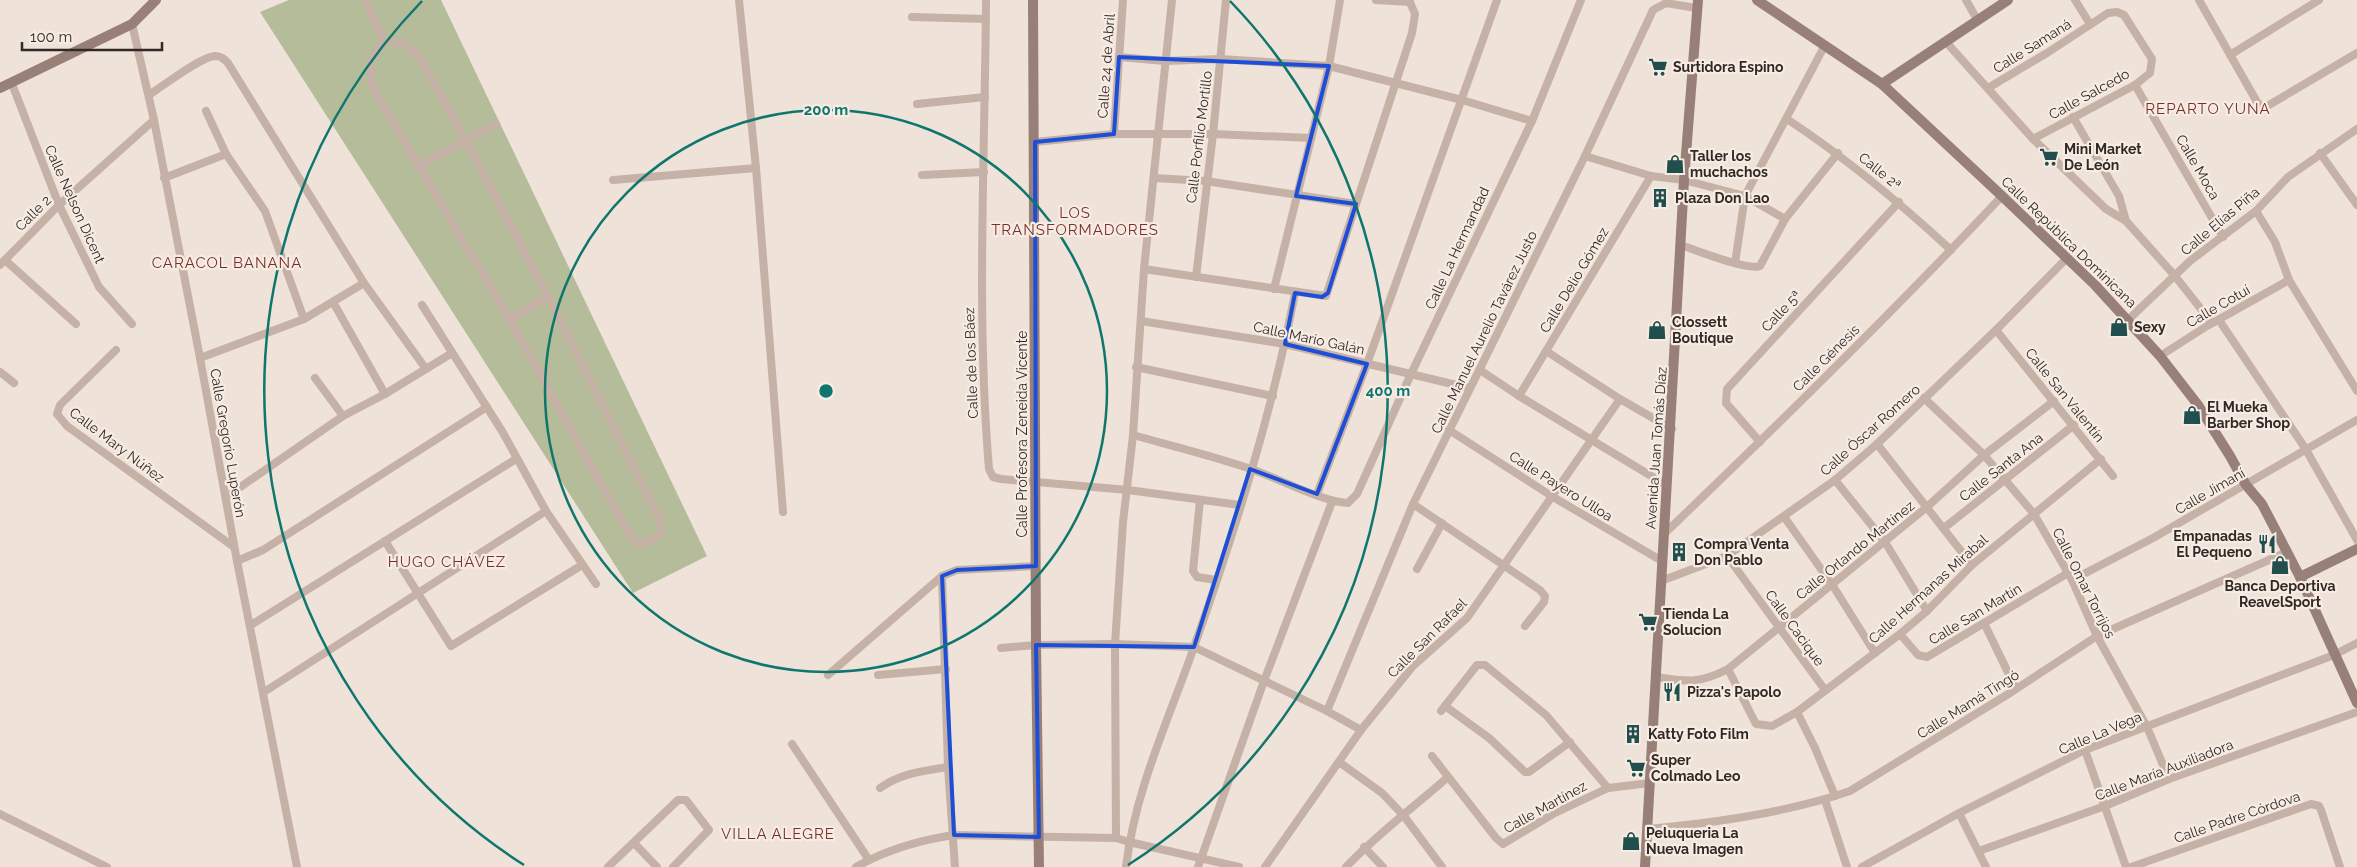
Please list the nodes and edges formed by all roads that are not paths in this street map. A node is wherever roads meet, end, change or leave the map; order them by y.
1 (155, 0) edge
2 (365, 0) edge
3 (739, 0) edge
4 (986, 0) edge
5 (1033, 0) edge
6 (1123, 0) edge
7 (1172, 0) edge
8 (1226, 0) edge
9 (1340, 0) edge
10 (1376, 0) edge
11 (1497, 0) edge
12 (1581, 0) edge
13 (1757, 0) edge
14 (1966, 0) edge
15 (2008, 0) edge
16 (2075, 0) edge
17 (2200, 0) edge
18 (2319, 0) edge
19 (1410, 1) edge
20 (1697, 4) edge
21 (912, 17) dead end
22 (986, 19) junction
23 (1978, 21) junction
24 (132, 24) junction
25 (2090, 24) junction
26 (384, 41) junction
27 (1946, 42) junction
28 (1825, 45) junction
29 (2357, 53) edge
30 (2230, 55) junction
31 (1119, 57) junction
32 (1220, 59) junction
33 (1165, 61) junction
34 (1329, 66) junction
35 (2152, 67) joint
36 (12, 84) junction
37 (1396, 84) junction
38 (1882, 84) junction
39 (2135, 85) junction
40 (0, 88) edge
41 (1988, 88) junction
42 (149, 95) junction
43 (985, 97) junction
44 (1462, 100) junction
45 (917, 104) dead end
46 (206, 111) dead end
47 (2074, 117) junction
48 (1787, 119) junction
49 (154, 120) junction
50 (1532, 121) junction
51 (496, 124) dead end
52 (2357, 129) edge
53 (1114, 134) junction
54 (1157, 134) junction
55 (1213, 134) junction
56 (1311, 138) junction
57 (2033, 139) junction
58 (466, 141) junction
59 (1034, 142) junction
60 (1838, 153) junction
61 (226, 154) junction
62 (2320, 154) junction
63 (1585, 156) junction
64 (419, 166) junction
65 (756, 168) junction
66 (984, 172) junction
67 (922, 175) dead end
68 (1651, 176) junction
69 (164, 178) junction
70 (1154, 178) junction
71 (613, 180) dead end
72 (1684, 180) junction
73 (1206, 181) junction
74 (1296, 196) junction
75 (1745, 196) junction
76 (2002, 196) junction
77 (1899, 202) junction
78 (2356, 202) edge
79 (1356, 204) junction
80 (59, 205) junction
81 (2256, 211) junction
82 (1785, 219) junction
83 (2126, 221) junction
84 (2223, 237) junction
85 (1681, 245) junction
86 (1951, 250) junction
87 (2067, 258) junction
88 (2, 262) edge
89 (1735, 263) junction
90 (1144, 269) junction
91 (2176, 276) junction
92 (1196, 277) junction
93 (2289, 280) junction
94 (364, 283) junction
95 (1274, 290) junction
96 (1295, 293) junction
97 (548, 296) junction
98 (334, 302) junction
99 (422, 305) dead end
100 (304, 319) junction
101 (510, 320) junction
102 (2128, 320) junction
103 (1141, 321) junction
104 (2216, 321) junction
105 (76, 324) dead end
106 (132, 324) dead end
107 (1996, 330) junction
108 (1285, 344) junction
109 (116, 350) dead end
110 (1546, 351) junction
111 (452, 353) junction
112 (2160, 356) junction
113 (200, 358) junction
114 (1367, 364) junction
115 (1136, 367) junction
116 (426, 369) junction
117 (1480, 370) junction
118 (0, 372) edge
119 (1411, 374) junction
120 (315, 378) dead end
121 (14, 383) dead end
122 (1470, 388) junction
123 (2357, 391) edge
124 (385, 394) junction
125 (1273, 396) junction
126 (1519, 396) junction
127 (1924, 398) junction
128 (1620, 399) junction
129 (2054, 401) junction
130 (487, 407) junction
131 (343, 416) junction
132 (2357, 420) edge
133 (2074, 425) junction
134 (1672, 429) junction
135 (1449, 430) junction
136 (1133, 435) junction
137 (1592, 440) junction
138 (1760, 442) junction
139 (1877, 444) junction
140 (2305, 448) junction
141 (1984, 455) junction
142 (516, 459) junction
143 (2100, 460) junction
144 (1250, 469) junction
145 (2113, 476) dead end
146 (2004, 479) junction
147 (1835, 480) junction
148 (1036, 483) junction
149 (1666, 485) junction
150 (2246, 485) junction
151 (1128, 490) junction
152 (1317, 494) junction
153 (226, 497) junction
154 (1553, 497) junction
155 (1200, 500) junction
156 (1332, 502) junction
157 (1412, 504) junction
158 (1240, 506) junction
159 (1927, 507) junction
160 (546, 511) junction
161 (783, 512) dead end
162 (2034, 514) junction
163 (1785, 518) junction
164 (1442, 523) junction
165 (1944, 528) junction
166 (1664, 534) junction
167 (2357, 540) edge
168 (385, 541) junction
169 (1885, 542) junction
170 (234, 547) junction
171 (2357, 549) edge
172 (2287, 552) junction
173 (1727, 556) junction
174 (1662, 561) junction
175 (237, 562) junction
176 (582, 564) junction
177 (1505, 565) junction
178 (1972, 565) junction
179 (1036, 566) junction
180 (1417, 569) dead end
181 (942, 576) junction
182 (2070, 576) junction
183 (2300, 578) junction
184 (1216, 580) junction
185 (1661, 581) junction
186 (596, 584) dead end
187 (1833, 586) junction
188 (417, 595) junction
189 (1927, 611) junction
190 (1984, 623) junction
191 (251, 625) junction
192 (1525, 626) dead end
193 (1779, 626) junction
194 (1900, 634) junction
195 (2097, 636) junction
196 (2357, 643) edge
197 (1115, 644) junction
198 (1036, 645) junction
199 (1194, 646) junction
200 (1001, 648) dead end
201 (1875, 654) junction
202 (2334, 655) junction
203 (946, 669) junction
204 (1728, 669) junction
205 (828, 675) dead end
206 (878, 675) dead end
207 (1656, 677) junction
208 (1264, 681) junction
209 (2016, 689) junction
210 (1825, 690) junction
211 (264, 692) junction
212 (2357, 703) edge
213 (1327, 711) junction
214 (1796, 712) junction
215 (2357, 712) edge
216 (2146, 726) junction
217 (1361, 730) junction
218 (1570, 742) junction
219 (792, 744) dead end
220 (2085, 750) junction
221 (1432, 756) dead end
222 (1339, 762) junction
223 (948, 767) junction
224 (1448, 777) junction
225 (2169, 779) junction
226 (1650, 783) junction
227 (880, 788) dead end
228 (1608, 788) junction
229 (1835, 796) junction
230 (1825, 800) junction
231 (2105, 806) junction
232 (1959, 813) junction
233 (0, 814) edge
234 (1404, 816) junction
235 (1647, 830) junction
236 (954, 835) junction
237 (1039, 836) junction
238 (1116, 838) junction
239 (1129, 842) junction
240 (634, 843) junction
241 (1364, 847) junction
242 (1979, 852) junction
243 (1201, 859) junction
244 (870, 860) junction
245 (107, 867) edge
246 (297, 867) edge
247 (608, 867) edge
248 (657, 867) edge
249 (673, 867) edge
250 (856, 867) edge
251 (955, 867) edge
252 (1039, 867) edge
253 (1126, 867) edge
254 (1198, 867) edge
255 (1239, 867) edge
256 (1265, 867) edge
257 (1346, 867) edge
258 (1383, 867) edge
259 (1442, 867) edge
260 (1645, 867) edge
261 (1847, 867) edge
262 (1862, 867) edge
263 (1986, 867) edge
264 (2126, 867) edge
265 (2131, 867) edge
266 (2340, 867) edge

1 - 24 street
2 - 26 street
3 - 65 street
4 - 22 street, Calle de los Báez
5 - 59 street, Calle Profesora Zeneida Vicente
6 - 31 street, Calle 24 de Abril
7 - 33 street
8 - 32 street, Calle Porfilio Mortillo
9 - 34 street
10 - 19 street
11 - 44 street
12 - 50 street, Calle La Hermandad
13 - 28 street, Calle República Dominicana
14 - 23 street
15 - 23 street
16 - 25 street
17 - 30 street
18 - 30 street
19 - 37 street
20 - 63 street, Calle Manuel Aurelio Tavárez Justo
20 - 72 street, Avenida Juan Tomás Díaz
21 - 22 street
22 - 43 street, Calle de los Báez
23 - 27 street
24 - 36 street
24 - 42 street, Calle Gregorio Luperón
25 - 35 street, Calle Samaná
25 - 41 street, Calle Samaná
26 - 58 street
26 - 64 street
27 - 38 street
27 - 41 street
28 - 38 street, Calle República Dominicana
28 - 48 street
29 - 30 street
31 - 33 street
31 - 53 street, Calle 24 de Abril
32 - 33 street
32 - 34 street
32 - 55 street, Calle Porfilio Mortillo
33 - 54 street
34 - 37 street
34 - 56 street
35 - 39 street, Calle Salcedo
36 - 40 street
36 - 80 street, Calle Nelson Dicent
37 - 44 street
37 - 79 street
38 - 76 street, Calle República Dominicana
39 - 47 street, Calle Salcedo
39 - 84 street, Calle Moca
41 - 57 street
42 - 49 street, Calle Gregorio Luperón
42 - 94 street
43 - 45 street
43 - 66 street, Calle de los Báez
44 - 50 street
44 - 114 street
46 - 61 street
47 - 57 street, Calle Salcedo
47 - 83 street
48 - 60 street, Calle 2ª
48 - 75 street
49 - 69 street, Calle Gregorio Luperón
49 - 80 street, Calle 2
50 - 119 street, Calle La Hermandad
51 - 58 street
52 - 62 street, Calle Elías Piña
53 - 54 street
53 - 59 street
54 - 55 street
54 - 70 street
55 - 56 street
55 - 73 street, Calle Porfilio Mortillo
56 - 74 street
57 - 83 street
58 - 64 street
58 - 97 street
59 - 148 street, Calle Profesora Zeneida Vicente
60 - 77 street, Calle 2ª
60 - 82 street
61 - 69 street
61 - 100 street
62 - 78 street
62 - 81 street, Calle Elías Piña
63 - 68 street
63 - 117 street, Calle Manuel Aurelio Tavárez Justo
64 - 101 street
65 - 71 street
65 - 161 street
66 - 67 street
66 - 148 street, Calle de los Báez
68 - 72 street
68 - 110 street, Calle Delio Gómez
69 - 113 street, Calle Gregorio Luperón
70 - 73 street
70 - 90 street
72 - 75 street
72 - 85 street, Avenida Juan Tomás Díaz
73 - 74 street
73 - 92 street, Calle Porfilio Mortillo
74 - 79 street
74 - 95 street
75 - 82 street
75 - 89 street
76 - 86 street, Calle Génesis
76 - 87 street, Calle República Dominicana
77 - 86 street, Calle 2ª
77 - 138 street, Calle 5ª
79 - 96 street
80 - 88 street, Calle 2
80 - 106 street, Calle Nelson Dicent
81 - 84 street, Calle Elías Piña
81 - 93 street
82 - 89 street
83 - 91 street
84 - 91 street, Calle Elías Piña
85 - 89 street
85 - 134 street, Avenida Juan Tomás Díaz
86 - 138 street, Calle Génesis
87 - 102 street, Calle República Dominicana
87 - 107 street, Calle Óscar Romero
88 - 105 street
90 - 92 street
90 - 103 street
91 - 102 street, Calle Elías Piña
91 - 104 street
92 - 95 street
93 - 104 street, Calle Cotuí
93 - 123 street
94 - 98 street
94 - 116 street
95 - 96 street
96 - 108 street
97 - 101 street
97 - 101 street
98 - 100 street
98 - 124 street
99 - 111 street
100 - 113 street
102 - 112 street, Calle República Dominicana
103 - 108 street, Calle Mario Galán
103 - 115 street
104 - 112 street, Calle Cotuí
104 - 140 street
107 - 127 street, Calle Óscar Romero
107 - 129 street, Calle San Valentín
108 - 114 street, Calle Mario Galán
108 - 125 street
109 - 170 street, Calle Mary Núñez
110 - 126 street, Calle Delio Gómez
110 - 128 street
111 - 116 street
111 - 130 street
112 - 150 street, Calle República Dominicana
113 - 153 street, Calle Gregorio Luperón
114 - 119 street, Calle Mario Galán
114 - 152 street
115 - 125 street
115 - 136 street
116 - 124 street
117 - 122 street, Calle Manuel Aurelio Tavárez Justo
117 - 126 street
118 - 121 street
119 - 122 street, Calle Mario Galán
119 - 156 street, Calle La Hermandad
120 - 131 street
122 - 135 street, Calle Manuel Aurelio Tavárez Justo
124 - 131 street
125 - 144 street
126 - 137 street
127 - 139 street, Calle Óscar Romero
127 - 141 street, Calle Omar Torrijos
128 - 134 street
128 - 137 street, Calle San Rafael
129 - 133 street, Calle San Valentín
129 - 141 street, Calle Orlando Martínez
130 - 142 street
130 - 175 street
131 - 153 street
132 - 140 street, Calle Jimaní
133 - 143 street, Calle San Valentín
133 - 146 street, Calle Santa Ana
134 - 149 street, Avenida Juan Tomás Díaz
135 - 154 street, Calle Payero Ulloa
135 - 157 street, Calle Manuel Aurelio Tavárez Justo
136 - 144 street
136 - 151 street
137 - 149 street
137 - 154 street, Calle San Rafael
138 - 166 street, Calle Génesis
139 - 147 street, Calle Óscar Romero
139 - 159 street
140 - 150 street, Calle Jimaní
140 - 167 street
141 - 146 street, Calle Omar Torrijos
141 - 159 street, Calle Orlando Martínez
142 - 160 street
142 - 168 street
143 - 145 street, Calle San Valentín
143 - 162 street, Calle Hermanas Mirabal
144 - 152 street
144 - 158 street
146 - 162 street, Calle Omar Torrijos
146 - 165 street, Calle Santa Ana
147 - 163 street, Calle Óscar Romero
147 - 169 street
148 - 151 street, Calle de los Báez
148 - 179 street, Calle Profesora Zeneida Vicente
149 - 166 street, Avenida Juan Tomás Díaz
150 - 172 street, Calle República Dominicana
150 - 182 street, Calle Jimaní
151 - 155 street, Calle de los Báez
151 - 197 street
152 - 156 street
153 - 170 street, Calle Gregorio Luperón
154 - 174 street, Calle Payero Ulloa
154 - 177 street, Calle San Rafael
155 - 158 street, Calle de los Báez
155 - 184 street
156 - 208 street
157 - 164 street
157 - 213 street, Calle Manuel Aurelio Tavárez Justo
158 - 184 street
159 - 165 street
159 - 169 street, Calle Orlando Martínez
160 - 176 street
160 - 188 street
162 - 178 street, Calle Hermanas Mirabal
162 - 182 street, Calle Omar Torrijos
163 - 173 street, Calle Óscar Romero
163 - 187 street
164 - 177 street
164 - 180 street
165 - 178 street
166 - 174 street, Avenida Juan Tomás Díaz
168 - 188 street
168 - 191 street
169 - 187 street, Calle Orlando Martínez
169 - 189 street
170 - 175 street, Calle Gregorio Luperón
171 - 183 street
172 - 183 street, Calle República Dominicana
172 - 195 street, Calle Mamá Tingó
173 - 185 street, Calle Óscar Romero
173 - 193 street, Calle Cacique
174 - 185 street, Avenida Juan Tomás Díaz
175 - 191 street, Calle Gregorio Luperón
176 - 186 street
176 - 188 street
177 - 192 street
177 - 217 street, Calle San Rafael
178 - 189 street, Calle Hermanas Mirabal
179 - 181 street
179 - 198 street, Calle Profesora Zeneida Vicente
181 - 203 street
181 - 205 street
182 - 190 street, Calle San Martín
182 - 195 street, Calle Omar Torrijos
183 - 202 street, Calle República Dominicana
184 - 199 street
185 - 207 street, Avenida Juan Tomás Díaz
187 - 193 street, Calle Orlando Martínez
187 - 201 street
188 - 211 street
189 - 194 street, Calle Hermanas Mirabal
190 - 194 street, Calle San Martín
190 - 209 street
191 - 211 street, Calle Gregorio Luperón
193 - 204 street, Calle Orlando Martínez
193 - 210 street, Calle Cacique
194 - 201 street, Calle Hermanas Mirabal
195 - 209 street, Calle Mamá Tingó
195 - 216 street, Calle Omar Torrijos
196 - 202 street, Calle La Vega
197 - 198 street
197 - 199 street
197 - 238 street
198 - 200 street
198 - 237 street, Calle Profesora Zeneida Vicente
199 - 208 street
199 - 239 street
201 - 210 street, Calle Hermanas Mirabal
202 - 212 street, Calle República Dominicana
202 - 216 street, Calle La Vega
203 - 206 street
203 - 223 street
204 - 207 street, Calle Orlando Martínez
204 - 214 street, Calle Hermanas Mirabal
207 - 226 street, Avenida Juan Tomás Díaz
208 - 213 street
208 - 243 street
209 - 229 street, Calle Mamá Tingó
210 - 214 street, Calle Hermanas Mirabal
211 - 246 street, Calle Gregorio Luperón
213 - 217 street
214 - 229 street
215 - 225 street, Calle María Auxiliadora
216 - 220 street, Calle La Vega
216 - 225 street, Calle Omar Torrijos
217 - 222 street, Calle San Rafael
218 - 218 street
218 - 228 street
219 - 244 street
220 - 231 street
220 - 232 street, Calle La Vega
221 - 224 street, Calle Martínez
222 - 234 street
222 - 256 street, Calle San Rafael
223 - 227 street
223 - 236 street
224 - 228 street, Calle Martínez
224 - 234 street
225 - 231 street, Calle María Auxiliadora
226 - 228 street, Calle Martínez
226 - 235 street, Avenida Juan Tomás Díaz
229 - 230 street, Calle Mamá Tingó
230 - 235 street, Calle Mamá Tingó
230 - 261 street
231 - 242 street, Calle María Auxiliadora
231 - 264 street
232 - 242 street
232 - 262 street, Calle La Vega
233 - 245 street
234 - 241 street
234 - 259 street
235 - 260 street, Avenida Juan Tomás Díaz
236 - 237 street
236 - 244 street
236 - 251 street
237 - 238 street
237 - 252 street, Calle Profesora Zeneida Vicente
238 - 239 street
239 - 243 street
239 - 253 street
240 - 247 street
240 - 248 street
240 - 249 street
241 - 257 street
241 - 258 street
242 - 263 street
243 - 254 street
243 - 255 street
244 - 250 street
265 - 266 street, Calle Padre Córdova

